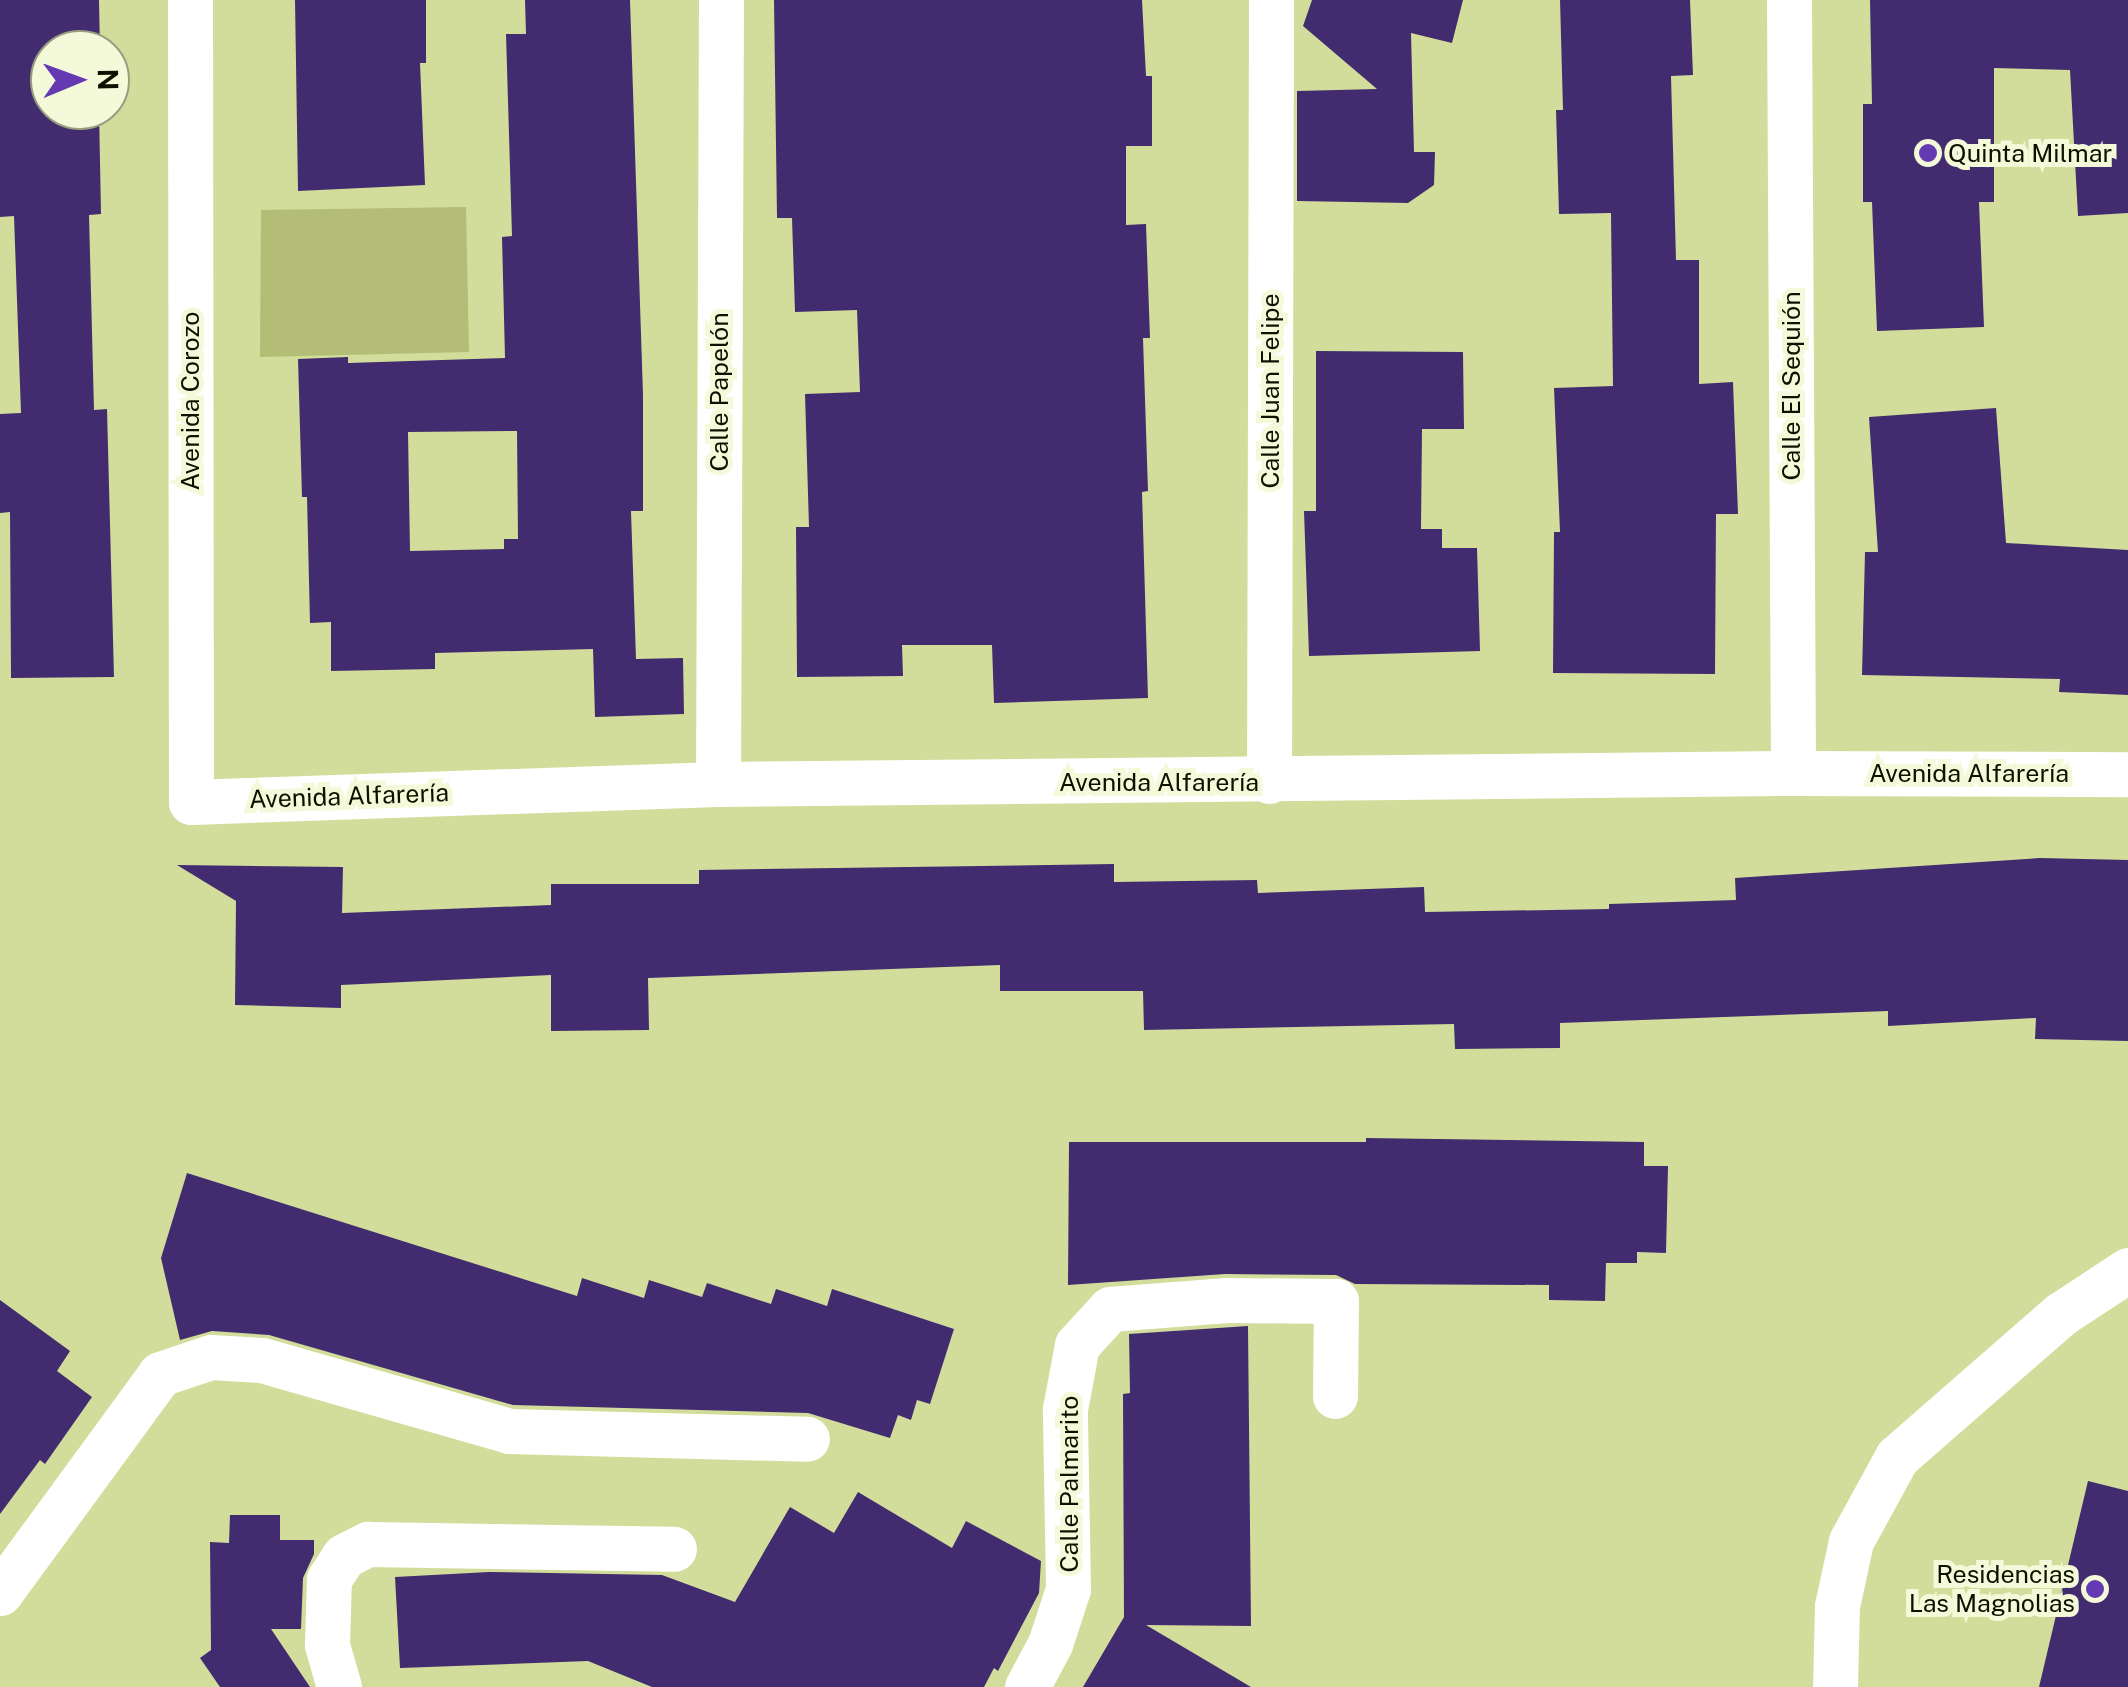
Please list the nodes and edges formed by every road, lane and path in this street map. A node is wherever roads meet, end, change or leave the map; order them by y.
1 (190, 0) edge
2 (721, 0) edge
3 (1271, 0) edge
4 (1790, 0) edge
5 (1794, 773) junction
6 (2128, 774) edge
7 (1269, 781) junction
8 (718, 784) junction
9 (191, 802) joint
10 (2128, 1270) edge
11 (1335, 1396) dead end
12 (806, 1439) dead end
13 (674, 1549) dead end
14 (0, 1592) edge
15 (339, 1687) edge
16 (1027, 1687) edge
17 (1834, 1687) edge

1 - 9 street, Avenida Corozo
2 - 8 street, Calle Papelón
3 - 7 street, Calle Juan Felipe
4 - 5 street, Calle El Sequión
5 - 6 street, Avenida Alfarería
5 - 7 street, Avenida Alfarería
7 - 8 street, Avenida Alfarería
8 - 9 street, Avenida Alfarería
10 - 17 street
11 - 16 street, Calle Palmarito
12 - 14 street
13 - 15 street

